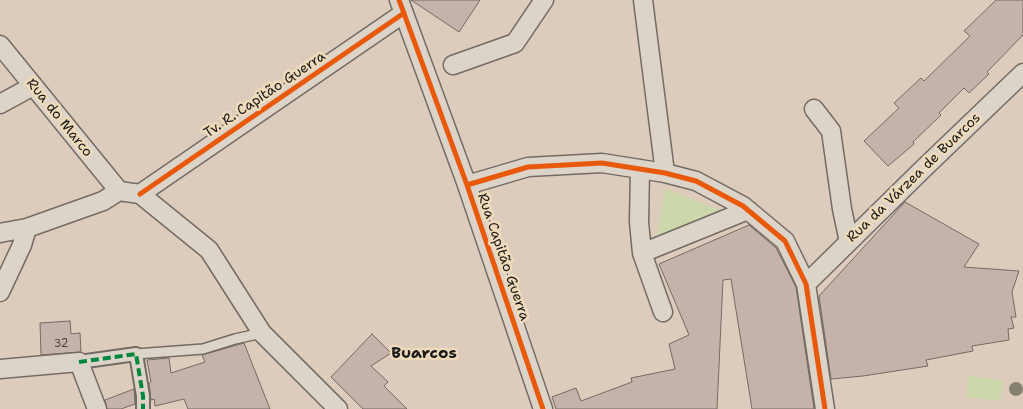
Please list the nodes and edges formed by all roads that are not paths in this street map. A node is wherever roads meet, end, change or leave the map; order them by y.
1 (544, 0) edge
2 (643, 0) edge
3 (401, 7) edge
4 (0, 45) edge
5 (453, 65) dead end
6 (1023, 73) edge
7 (33, 86) junction
8 (0, 104) edge
9 (814, 110) dead end
10 (640, 169) junction
11 (665, 173) junction
12 (467, 185) junction
13 (119, 192) junction
14 (140, 194) junction
15 (748, 210) junction
16 (27, 228) junction
17 (0, 233) edge
18 (850, 242) junction
19 (642, 253) junction
20 (806, 284) junction
21 (0, 292) edge
22 (662, 312) dead end
23 (262, 333) junction
24 (136, 354) junction
25 (79, 362) junction
26 (0, 369) edge
27 (97, 409) edge
28 (142, 409) edge
29 (338, 409) edge
30 (543, 409) edge
31 (825, 409) edge

1 - 5 street
2 - 11 street
3 - 12 street, Rua Capitão Guerra
3 - 14 street, Tv. R. Capitão Guerra
4 - 7 street, Rua do Marco
6 - 18 street, Rua da Várzea de Buarcos
7 - 8 street
7 - 13 street, Rua do Marco
9 - 18 street
10 - 11 street
10 - 12 street
10 - 19 street
11 - 15 street
12 - 30 street, Rua Capitão Guerra
13 - 14 street
13 - 16 street
14 - 23 street
15 - 19 street
15 - 20 street
16 - 17 street
16 - 21 street
18 - 20 street, Rua da Várzea de Buarcos
19 - 22 street
20 - 31 street
23 - 24 lane
23 - 29 street
24 - 25 street
24 - 28 street
25 - 26 street
25 - 27 street

